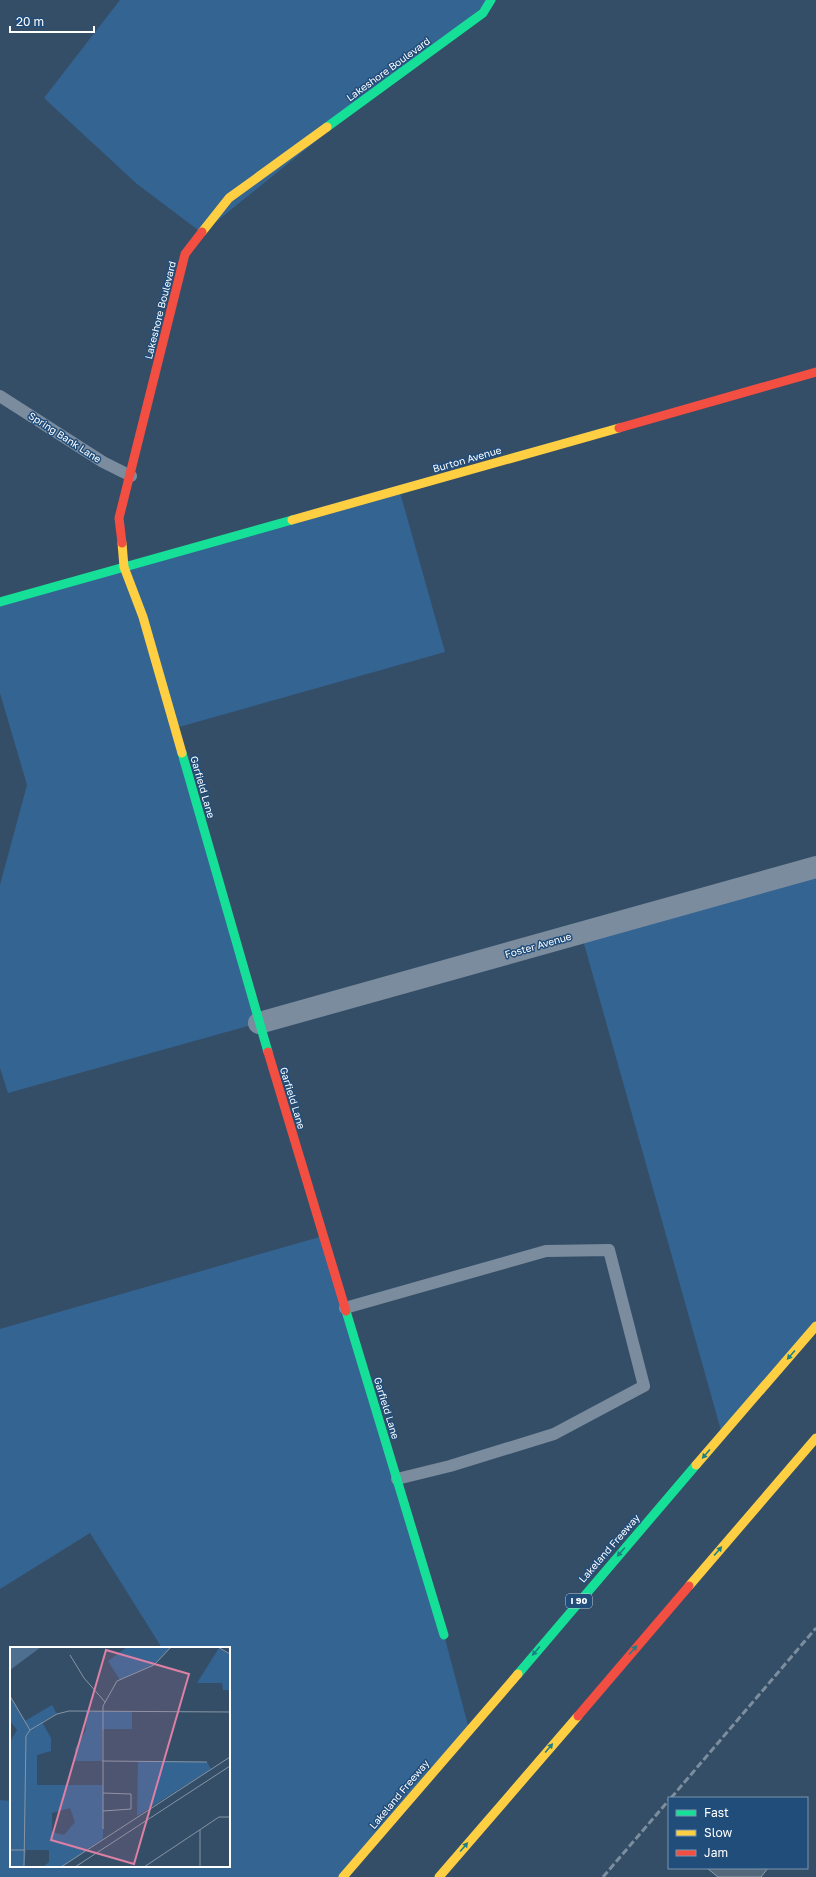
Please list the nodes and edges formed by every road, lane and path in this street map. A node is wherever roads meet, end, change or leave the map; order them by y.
1 (491, 0) edge
2 (816, 372) edge
3 (0, 396) edge
4 (131, 476) junction
5 (124, 567) junction
6 (0, 602) edge
7 (816, 867) edge
8 (259, 1023) junction
9 (345, 1308) junction
10 (816, 1326) edge
11 (816, 1438) edge
12 (397, 1479) junction
13 (444, 1635) dead end
14 (343, 1877) edge
15 (439, 1877) edge

1 - 4 main road, Lakeshore Boulevard
2 - 5 main road, Burton Avenue
3 - 4 lane, Spring Bank Lane
4 - 5 main road, Lakeshore Boulevard
5 - 6 main road
5 - 8 main road, Garfield Lane
7 - 8 street, Foster Avenue
8 - 9 main road, Garfield Lane
9 - 12 main road, Garfield Lane
9 - 12 lane
10 -> 14 main road, Lakeland Freeway / I 90
15 -> 11 main road
12 - 13 main road, Garfield Lane

